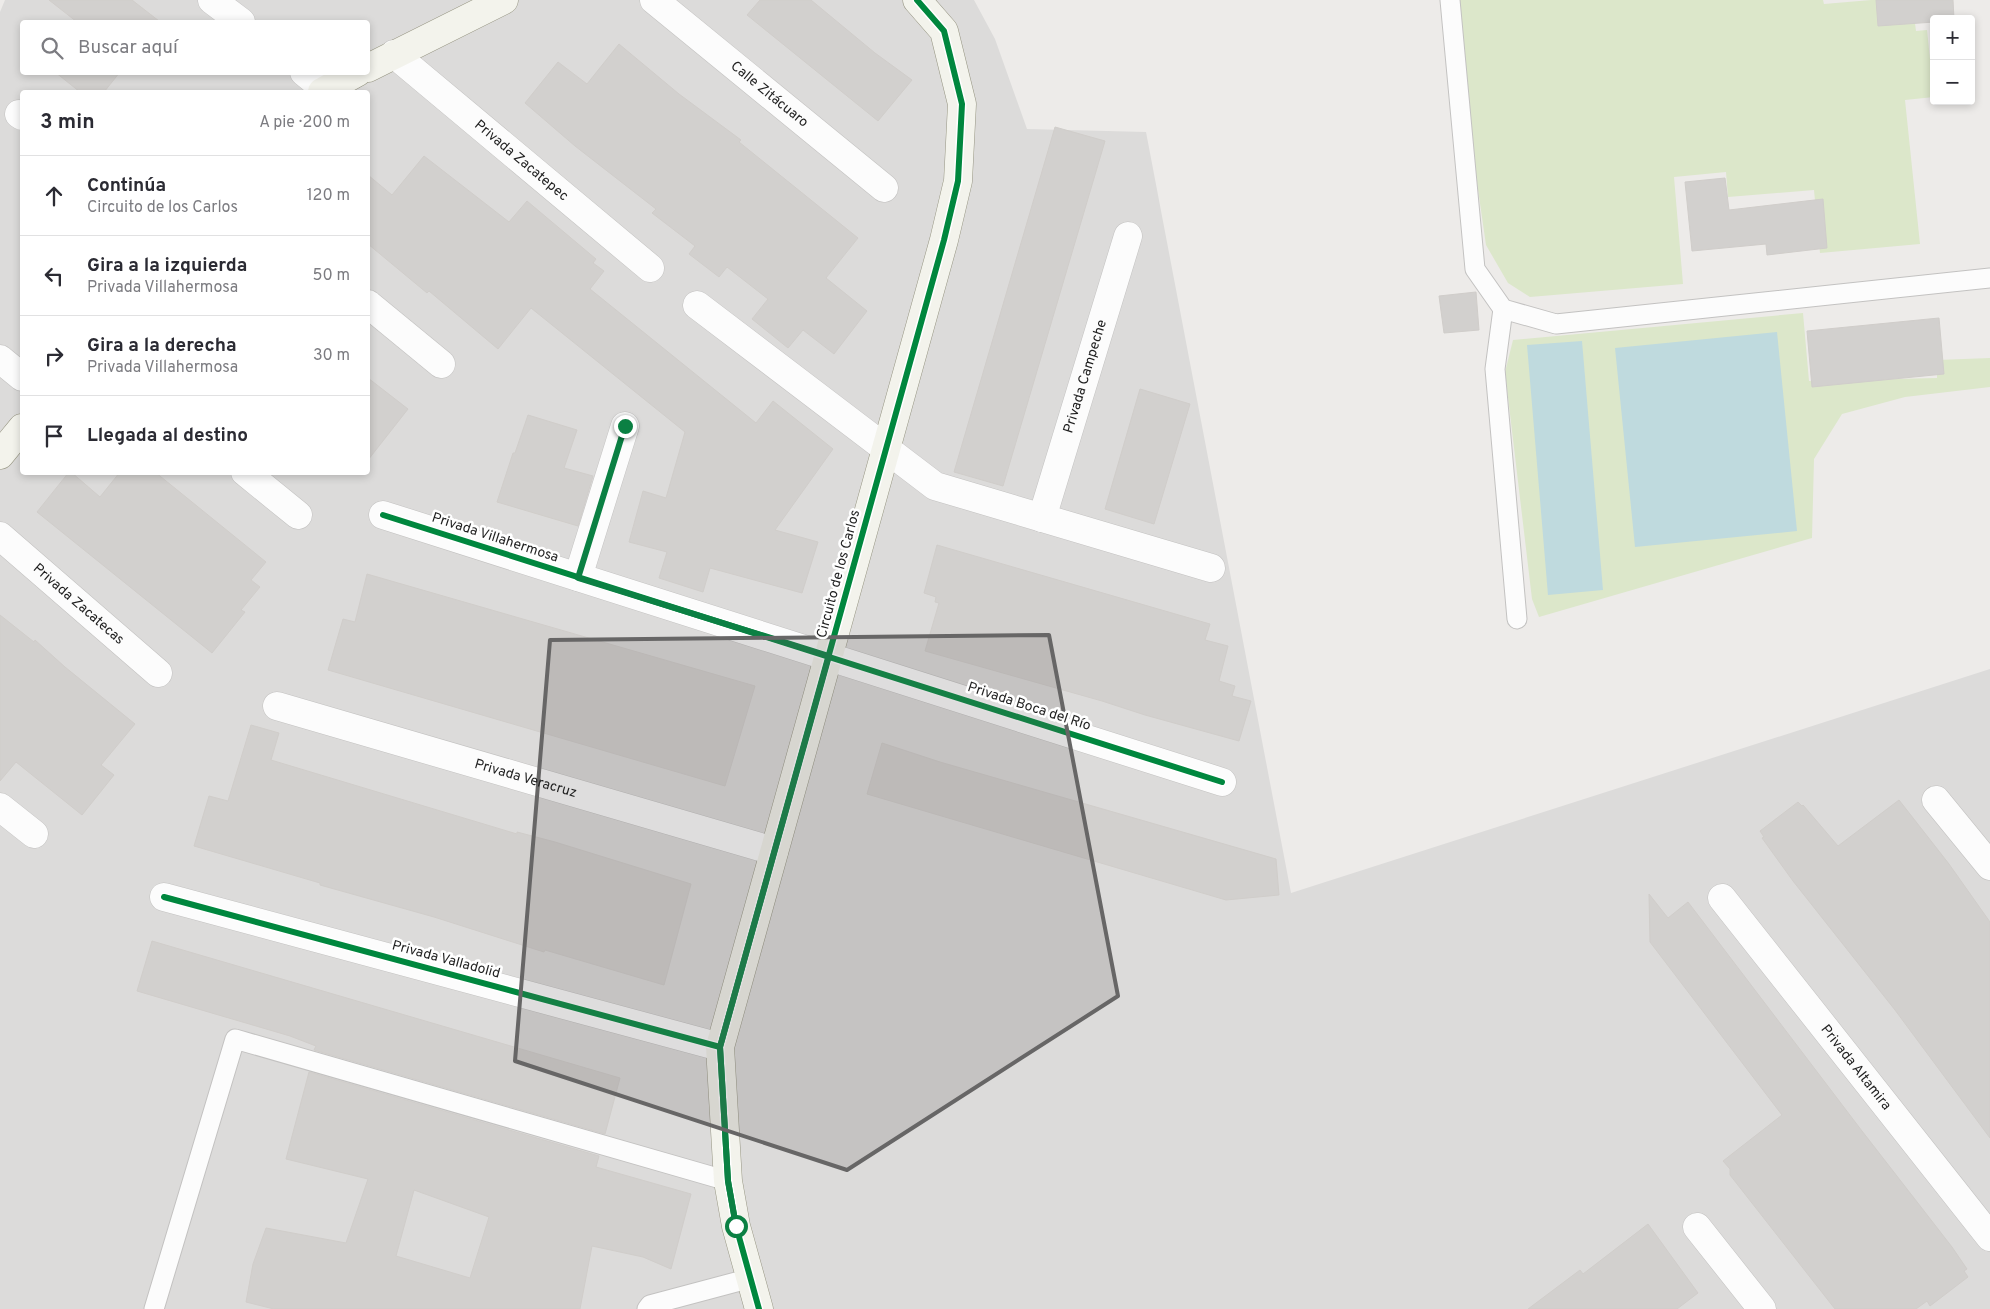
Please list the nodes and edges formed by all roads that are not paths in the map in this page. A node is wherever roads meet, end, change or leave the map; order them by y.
1 (212, 0) edge
2 (504, 0) edge
3 (654, 0) edge
4 (917, 0) edge
5 (1450, 0) edge
6 (238, 20) edge
7 (394, 54) junction
8 (370, 67) edge
9 (307, 75) edge
10 (352, 75) edge
11 (322, 90) edge
12 (325, 90) edge
13 (884, 188) dead end
14 (1128, 236) dead end
15 (650, 268) dead end
16 (1990, 278) edge
17 (697, 305) dead end
18 (370, 306) edge
19 (1503, 309) junction
20 (0, 359) edge
21 (441, 364) dead end
22 (20, 375) edge
23 (625, 426) dead end
24 (20, 430) edge
25 (886, 448) junction
26 (0, 455) edge
27 (249, 475) edge
28 (298, 515) dead end
29 (382, 515) dead end
30 (1042, 518) junction
31 (0, 536) edge
32 (1212, 568) dead end
33 (578, 578) junction
34 (1517, 618) dead end
35 (829, 656) junction
36 (158, 673) dead end
37 (277, 706) dead end
38 (1222, 782) dead end
39 (1936, 800) dead end
40 (0, 807) edge
41 (34, 834) dead end
42 (774, 851) junction
43 (1990, 866) edge
44 (164, 897) dead end
45 (1722, 898) dead end
46 (720, 1047) junction
47 (728, 1181) junction
48 (1697, 1227) dead end
49 (1990, 1237) edge
50 (750, 1278) junction
51 (154, 1309) edge
52 (647, 1309) edge
53 (759, 1309) edge
54 (1762, 1309) edge

1 - 6 street
2 - 7 street
3 - 13 street, Calle Zitácuaro
4 - 25 street, Circuito de los Carlos
5 - 19 lane
7 - 8 street
7 - 15 street, Privada Zacatepec
9 - 11 street
10 - 12 street
14 - 30 street, Privada Campeche
16 - 19 lane
17 - 25 street
18 - 21 street
19 - 34 lane
20 - 22 street
23 - 33 street
24 - 26 street
25 - 30 street
25 - 35 street, Circuito de los Carlos
27 - 28 street
29 - 33 street, Privada Villahermosa
30 - 32 street
31 - 36 street, Privada Zacatecas
33 - 35 street, Privada Villahermosa
35 - 38 street, Privada Boca del Río
35 - 42 street, Circuito de los Carlos
37 - 42 street, Privada Veracruz
39 - 43 street
40 - 41 street
42 - 46 street, Circuito de los Carlos
44 - 46 street, Privada Valladolid
45 - 49 street, Privada Altamira
46 - 47 street, Circuito de los Carlos
47 - 50 street, Circuito de los Carlos
47 - 51 lane
48 - 54 street
50 - 52 lane
50 - 53 street, Circuito de los Carlos

